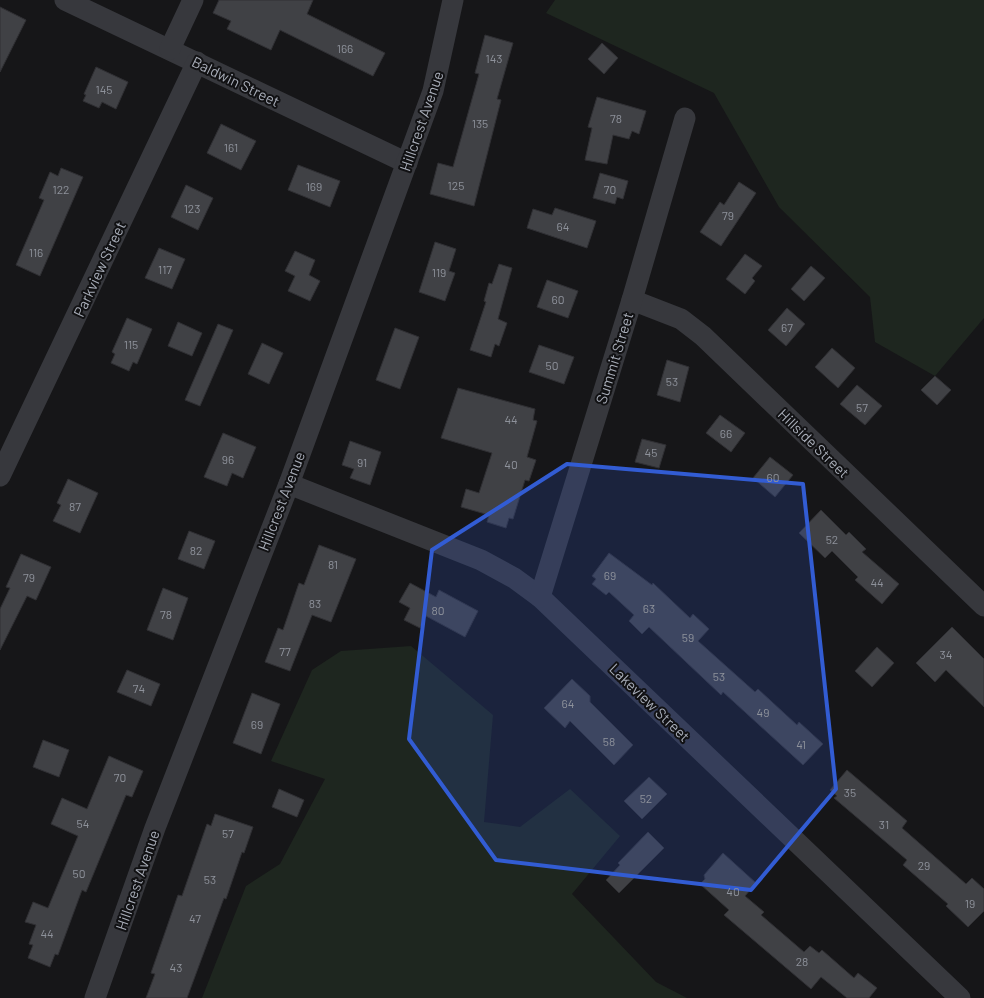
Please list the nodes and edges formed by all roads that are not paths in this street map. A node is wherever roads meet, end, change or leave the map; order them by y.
1 (65, 0) edge
2 (193, 0) edge
3 (453, 0) edge
4 (170, 49) junction
5 (197, 62) junction
6 (685, 118) dead end
7 (407, 163) junction
8 (632, 300) junction
9 (0, 476) edge
10 (288, 484) junction
11 (540, 597) junction
12 (984, 606) edge
13 (95, 998) edge
14 (960, 998) edge

1 - 4 street, Baldwin Street
2 - 4 street
3 - 7 street, Hillcrest Avenue
4 - 5 street, Baldwin Street
5 - 7 street, Baldwin Street
5 - 9 street, Parkview Street
6 - 8 street, Summit Street
7 - 10 street, Hillcrest Avenue
8 - 11 street, Summit Street
8 - 12 street, Hillside Street
10 - 11 street, Lakeview Street
10 - 13 street, Hillcrest Avenue
11 - 14 street, Lakeview Street

